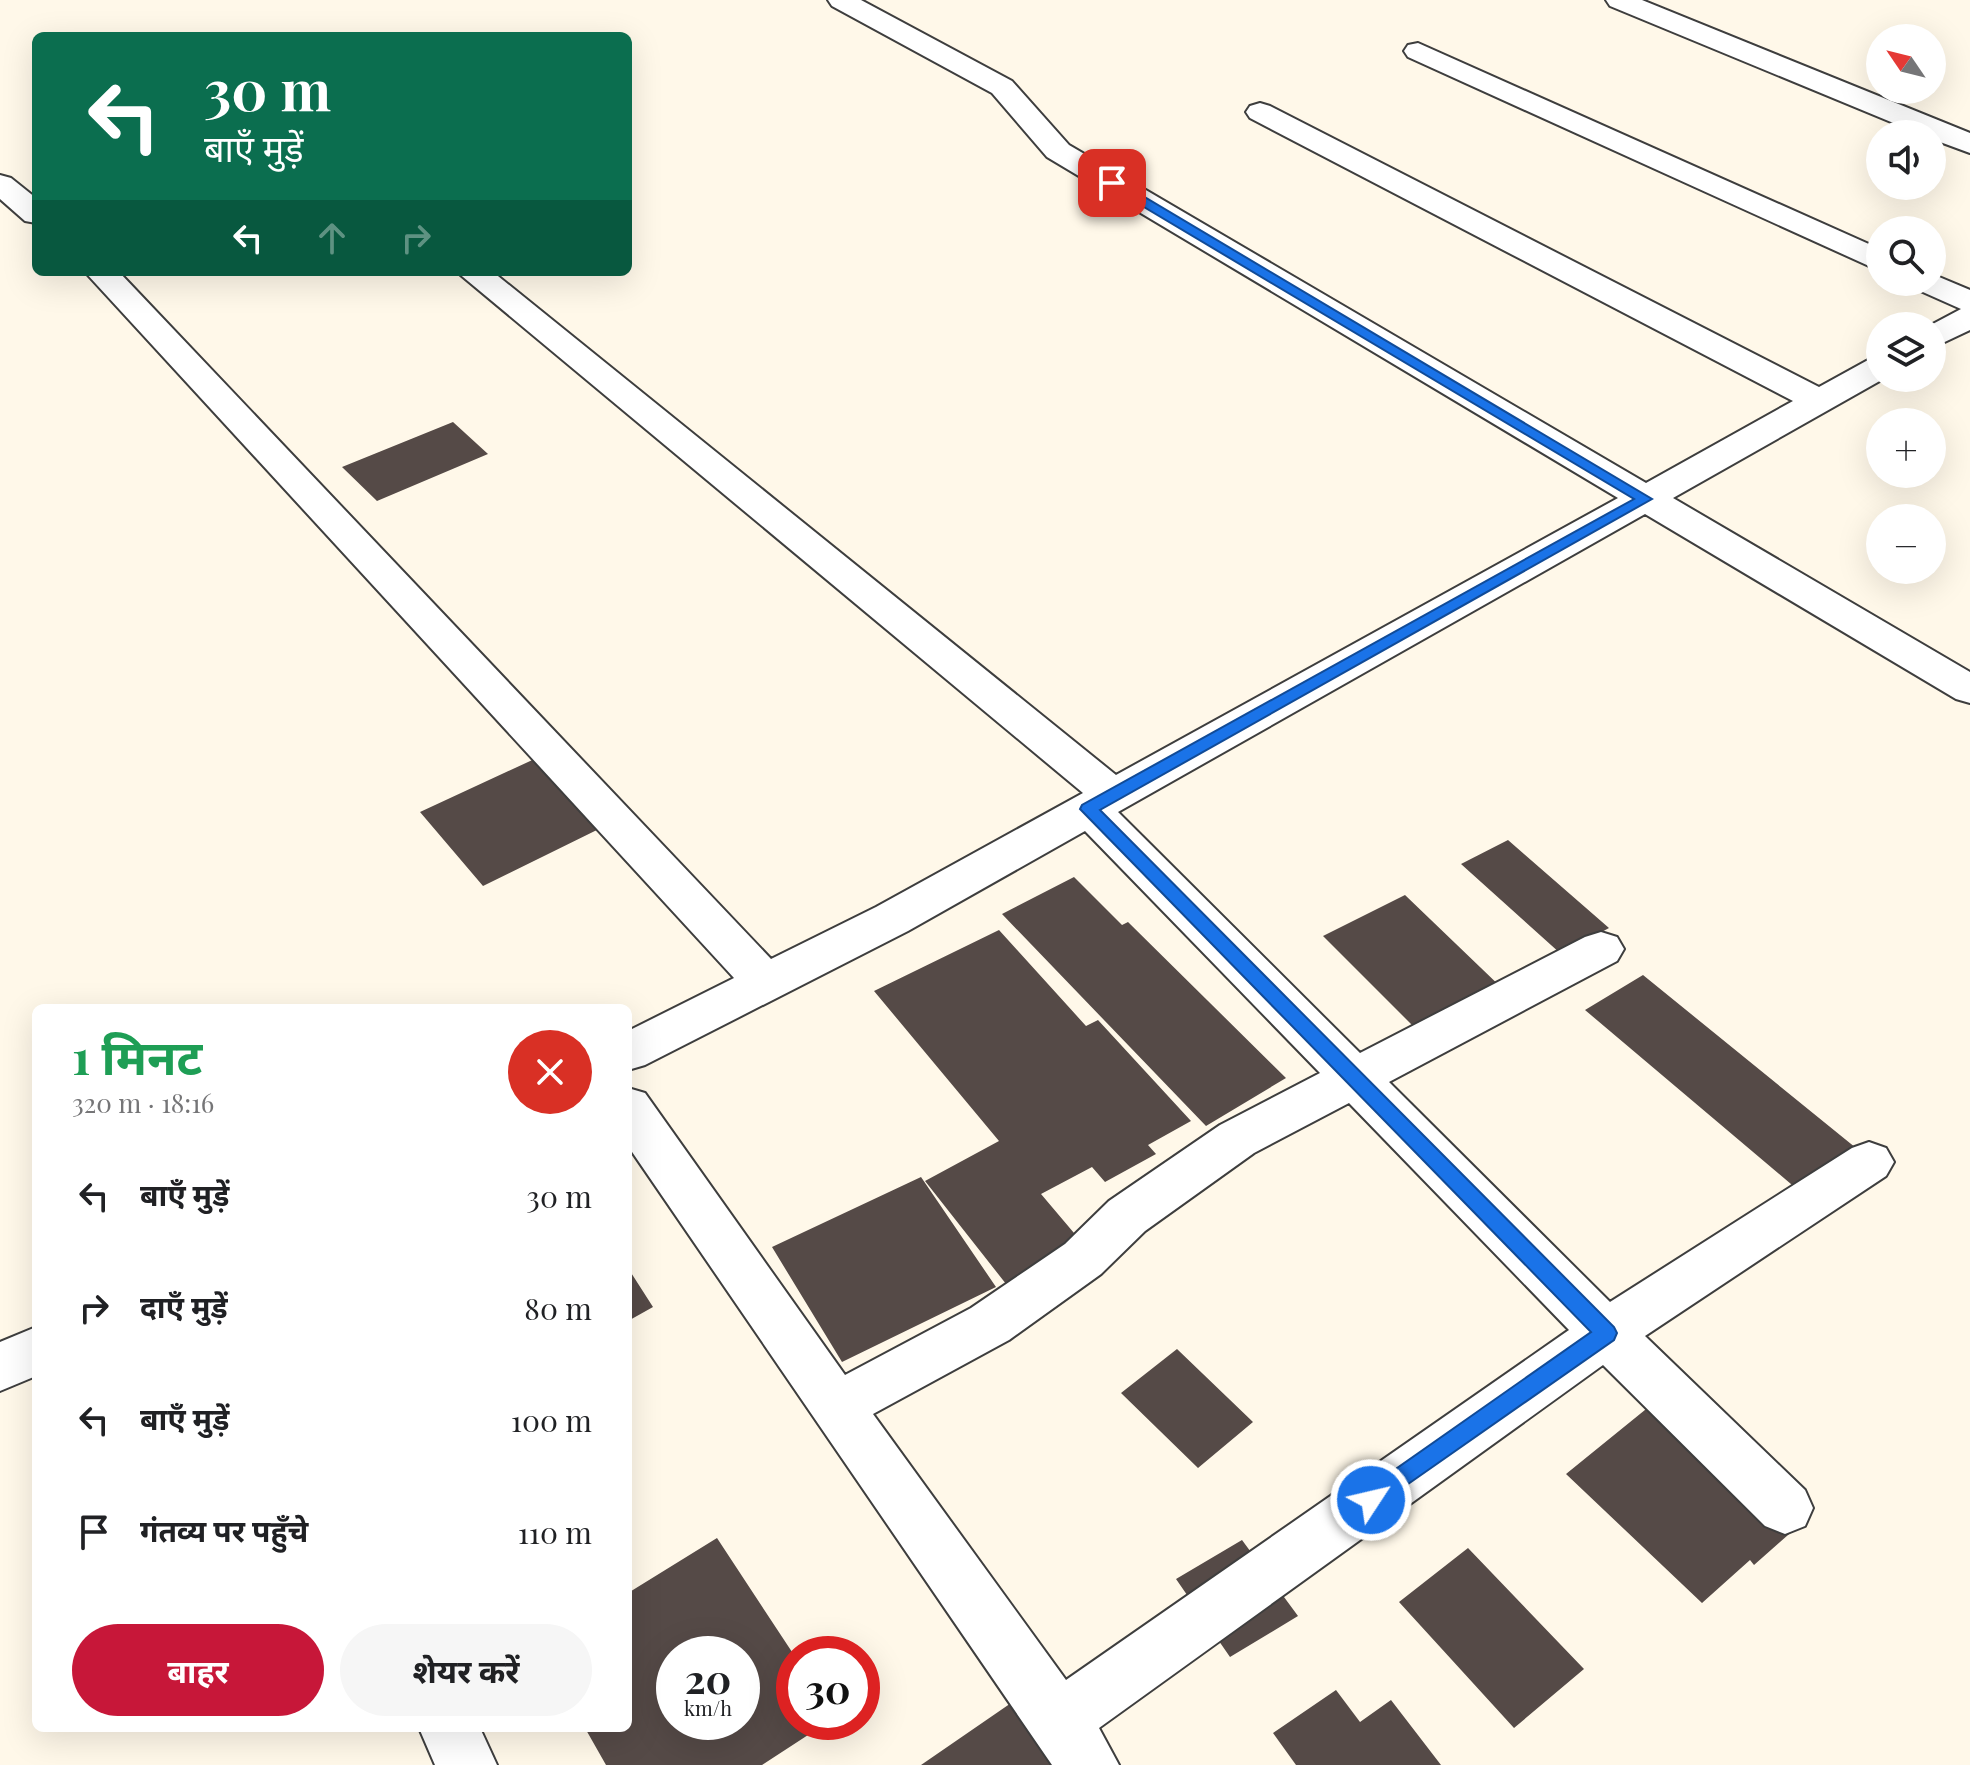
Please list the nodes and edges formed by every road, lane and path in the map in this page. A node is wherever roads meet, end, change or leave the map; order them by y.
1 (841, 0) edge
2 (1619, 0) edge
3 (1418, 51) dead end
4 (1260, 112) dead end
5 (1970, 144) edge
6 (0, 184) edge
7 (32, 211) edge
8 (1866, 255) edge
9 (105, 276) edge
10 (478, 276) edge
11 (1946, 291) edge
12 (1970, 302) edge
13 (1970, 317) edge
14 (1946, 330) edge
15 (1866, 375) edge
16 (1819, 401) junction
17 (1645, 499) junction
18 (1970, 690) edge
19 (1101, 802) junction
20 (1601, 949) dead end
21 (766, 983) junction
22 (632, 1050) edge
23 (1355, 1078) junction
24 (632, 1113) edge
25 (1869, 1162) dead end
26 (1606, 1333) junction
27 (32, 1352) edge
28 (0, 1368) edge
29 (836, 1407) junction
30 (1785, 1508) dead end
31 (451, 1732) edge
32 (1073, 1743) edge
33 (466, 1765) edge

1 - 17 street
2 - 5 street
3 - 8 street
4 - 16 street
6 - 7 street
9 - 21 street
10 - 19 street
11 - 12 street
13 - 14 street
15 - 16 street
16 - 17 street
17 - 18 street
17 - 19 street
19 - 21 street
19 - 23 street
20 - 23 street
21 - 22 street
23 - 26 street
23 - 29 street
24 - 29 street
25 - 26 street
26 - 30 street
26 - 32 street
27 - 28 street
29 - 32 street
31 - 33 street

